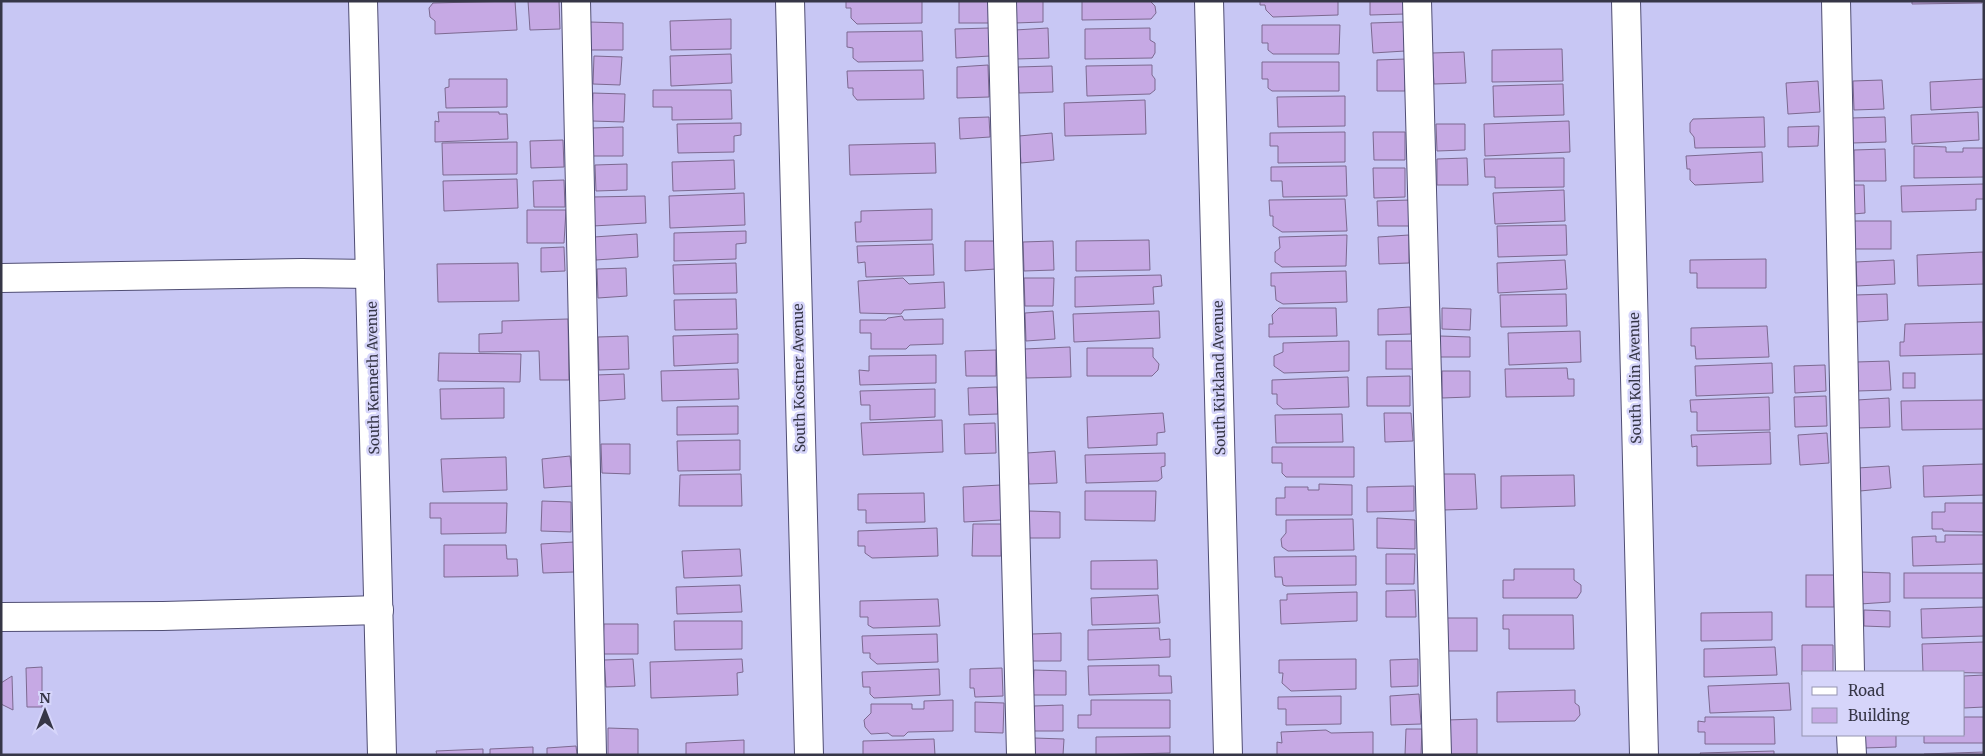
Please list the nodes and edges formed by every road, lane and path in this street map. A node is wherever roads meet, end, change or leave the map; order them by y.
1 (363, 1) edge
2 (576, 1) edge
3 (790, 1) edge
4 (1002, 1) edge
5 (1209, 1) edge
6 (1417, 1) edge
7 (1626, 1) edge
8 (1836, 1) edge
9 (370, 274) junction
10 (1, 278) edge
11 (379, 610) junction
12 (1, 617) edge
13 (1850, 671) edge
14 (1851, 736) edge
15 (382, 755) edge
16 (592, 755) edge
17 (809, 755) edge
18 (1020, 755) edge
19 (1228, 755) edge
20 (1437, 755) edge
21 (1644, 755) edge
22 (1852, 755) edge

1 - 9 street, South Kenneth Avenue
2 - 16 street
3 - 17 street, South Kostner Avenue
4 - 18 street
5 - 19 street, South Kirkland Avenue
6 - 20 street
7 - 21 street, South Kolin Avenue
8 - 13 street
9 - 10 street
9 - 11 street, South Kenneth Avenue
11 - 12 street
11 - 15 street, South Kenneth Avenue
14 - 22 street

